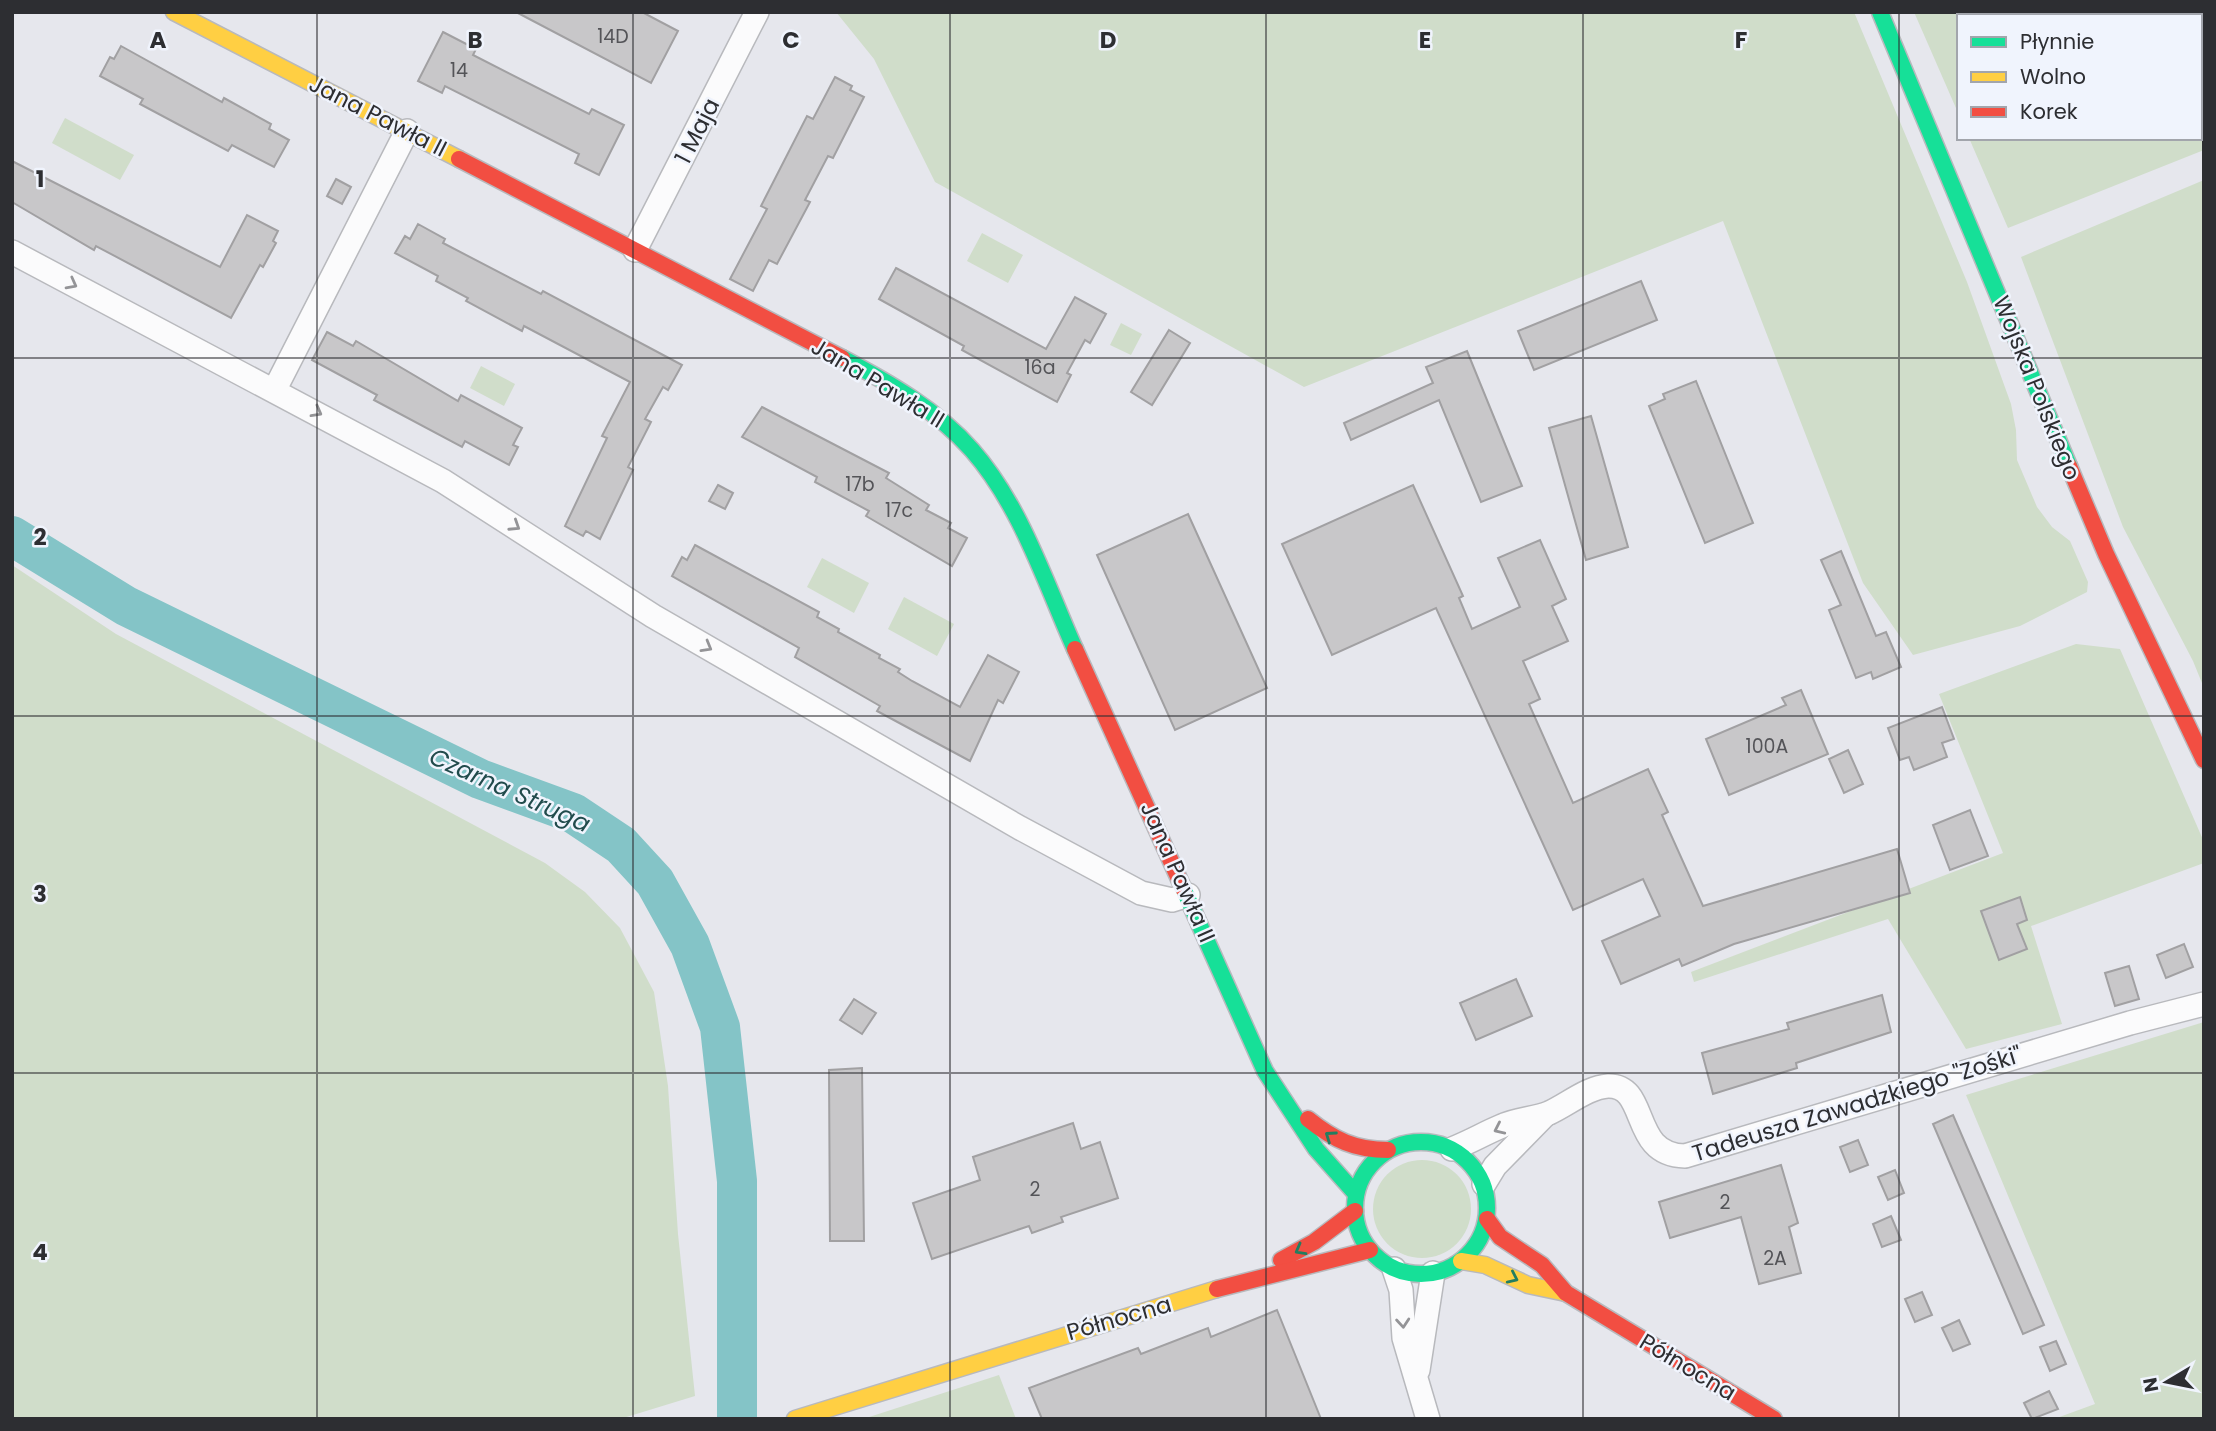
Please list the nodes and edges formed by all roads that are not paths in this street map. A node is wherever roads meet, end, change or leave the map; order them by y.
1 (174, 12) edge
2 (757, 12) edge
3 (1880, 12) edge
4 (407, 131) junction
5 (635, 250) junction
6 (12, 252) edge
7 (275, 389) junction
8 (2204, 760) edge
9 (1188, 895) junction
10 (2204, 1003) edge
11 (1283, 1098) junction
12 (1547, 1113) junction
13 (1452, 1149) junction
14 (1388, 1150) junction
15 (1484, 1184) junction
16 (1355, 1203) junction
17 (1487, 1219) junction
18 (1370, 1250) junction
19 (1461, 1261) junction
20 (1394, 1269) junction
21 (1433, 1273) junction
22 (1240, 1283) junction
23 (1566, 1293) junction
24 (1418, 1377) junction
25 (795, 1419) edge
26 (1428, 1419) edge
27 (1774, 1419) edge

1 - 4 street, Jana Pawła II
2 - 5 street, 1 Maja
3 - 8 street, Wojska Polskiego
4 - 5 street, Jana Pawła II
4 - 7 street
5 - 9 street, Jana Pawła II
6 -> 7 street
7 -> 9 street
9 - 11 street, Jana Pawła II
10 - 12 street, Tadeusza Zawadzkiego "Zośki"
14 -> 11 street, Jana Pawła II
11 - 16 street, Jana Pawła II
12 -> 13 street
12 - 15 street
13 - 14 street
13 - 15 street
14 - 16 street
15 - 17 street
16 - 18 street
16 -> 22 street
17 - 19 street
17 - 23 street
18 - 20 street
18 - 22 street
19 - 21 street
19 -> 23 street
20 - 21 street
20 -> 24 street
21 - 24 street
22 - 25 street, Północna
23 - 27 street, Północna
24 - 26 street

